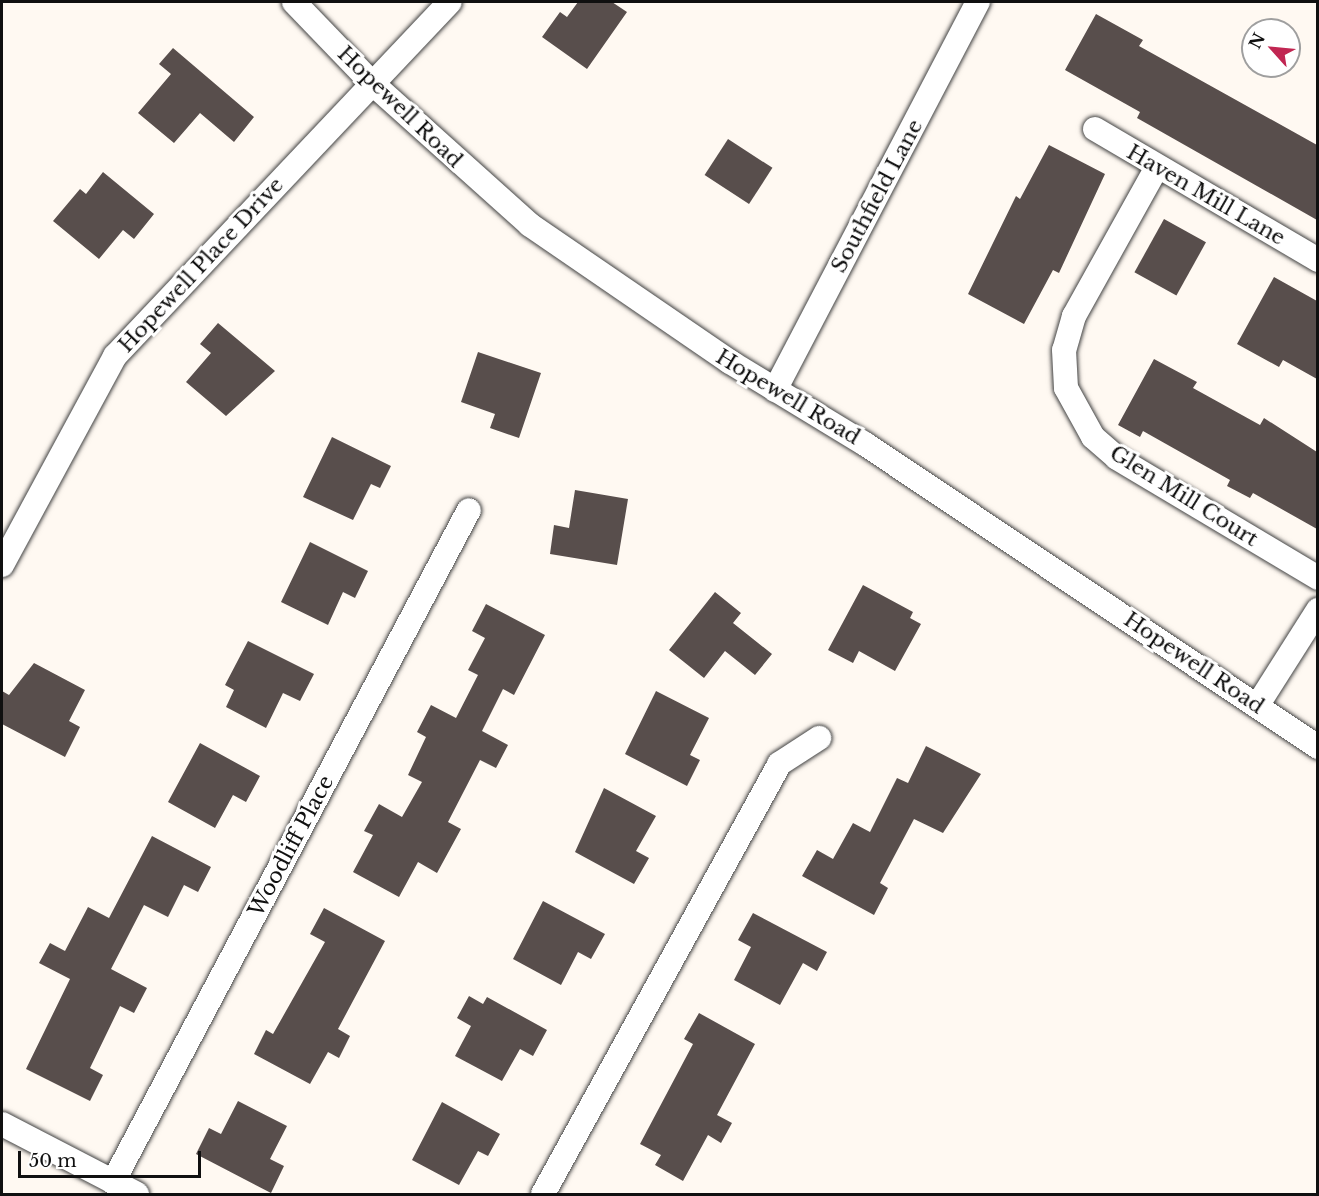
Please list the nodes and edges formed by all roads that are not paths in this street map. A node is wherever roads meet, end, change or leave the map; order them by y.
1 (294, 2) edge
2 (450, 2) edge
3 (978, 2) edge
4 (372, 84) junction
5 (1095, 129) dead end
6 (1157, 167) junction
7 (1317, 260) edge
8 (775, 390) junction
9 (469, 510) dead end
10 (2, 565) edge
11 (1317, 578) edge
12 (1317, 610) edge
13 (1257, 706) junction
14 (819, 738) dead end
15 (1317, 747) edge
16 (2, 1124) edge
17 (113, 1182) junction
18 (137, 1194) edge
19 (543, 1194) edge

1 - 4 street, Hopewell Road
2 - 4 street, Hopewell Place Drive
3 - 8 street, Southfield Lane
4 - 8 street, Hopewell Road
4 - 10 street, Hopewell Place Drive
5 - 6 street, Haven Mill Lane
6 - 7 street, Haven Mill Lane
6 - 11 street, Glen Mill Court
8 - 13 street, Hopewell Road
9 - 17 street, Woodliff Place
12 - 13 street
13 - 15 street, Hopewell Road
14 - 19 street
16 - 17 street
17 - 18 street

